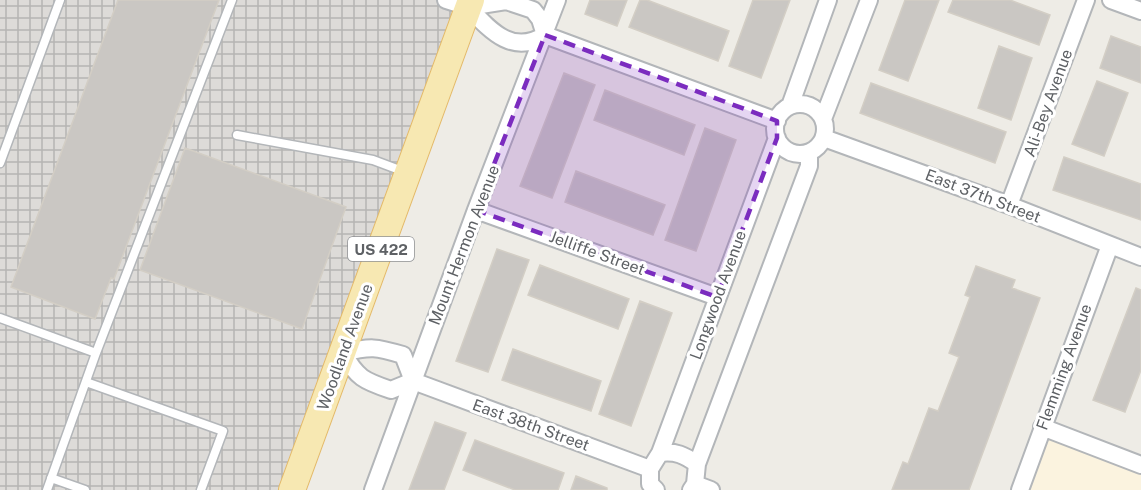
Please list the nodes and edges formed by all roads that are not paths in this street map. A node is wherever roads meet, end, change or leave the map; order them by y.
1 (60, 0) edge
2 (232, 0) edge
3 (557, 0) edge
4 (828, 0) edge
5 (869, 0) edge
6 (1086, 0) edge
7 (1111, 0) edge
8 (462, 2) edge
9 (1141, 11) edge
10 (544, 35) junction
11 (790, 106) junction
12 (823, 118) junction
13 (777, 121) junction
14 (237, 135) dead end
15 (777, 138) junction
16 (824, 138) junction
17 (809, 153) junction
18 (0, 162) edge
19 (408, 173) junction
20 (1009, 205) junction
21 (476, 210) junction
22 (1110, 245) junction
23 (1141, 257) edge
24 (717, 297) junction
25 (0, 318) edge
26 (96, 353) junction
27 (343, 353) junction
28 (413, 381) junction
29 (86, 382) junction
30 (1042, 427) junction
31 (660, 453) junction
32 (697, 464) junction
33 (1141, 465) edge
34 (51, 478) junction
35 (651, 483) edge
36 (693, 487) edge
37 (47, 490) edge
38 (85, 490) edge
39 (201, 490) edge
40 (292, 490) edge
41 (374, 490) edge
42 (711, 490) edge
43 (1020, 490) edge

1 - 18 lane
2 - 26 lane
3 - 10 street, Mount Hermon Avenue
4 - 11 street
5 - 12 street
6 - 20 street, Ali-Bey Avenue
7 - 9 street
8 - 10 street
8 - 10 street
8 - 19 main road, Woodland Avenue / US 422
10 - 13 street
10 - 21 street, Mount Hermon Avenue
11 - 12 street
11 - 13 street
12 - 16 street
13 - 15 street
14 - 19 lane
15 - 17 street
15 - 24 street, Longwood Avenue
16 - 17 street
16 - 20 street, East 37th Street
17 - 32 street
19 - 27 main road, Woodland Avenue / US 422
20 - 22 street, East 37th Street
21 - 24 street, Jelliffe Street
21 - 28 street, Mount Hermon Avenue
22 - 23 street, East 37th Street
22 - 30 street, Flemming Avenue
24 - 31 street, Longwood Avenue
25 - 26 lane
26 - 29 lane
27 - 28 street
27 - 28 street
27 - 40 main road, Woodland Avenue / US 422
28 - 35 street, East 38th Street
28 - 41 street, Mount Hermon Avenue
29 - 34 lane
29 - 39 lane
30 - 33 street
30 - 43 street, Flemming Avenue
31 - 32 street
31 - 35 street, Longwood Avenue
32 - 36 street
34 - 37 lane
34 - 38 lane
36 - 42 street

